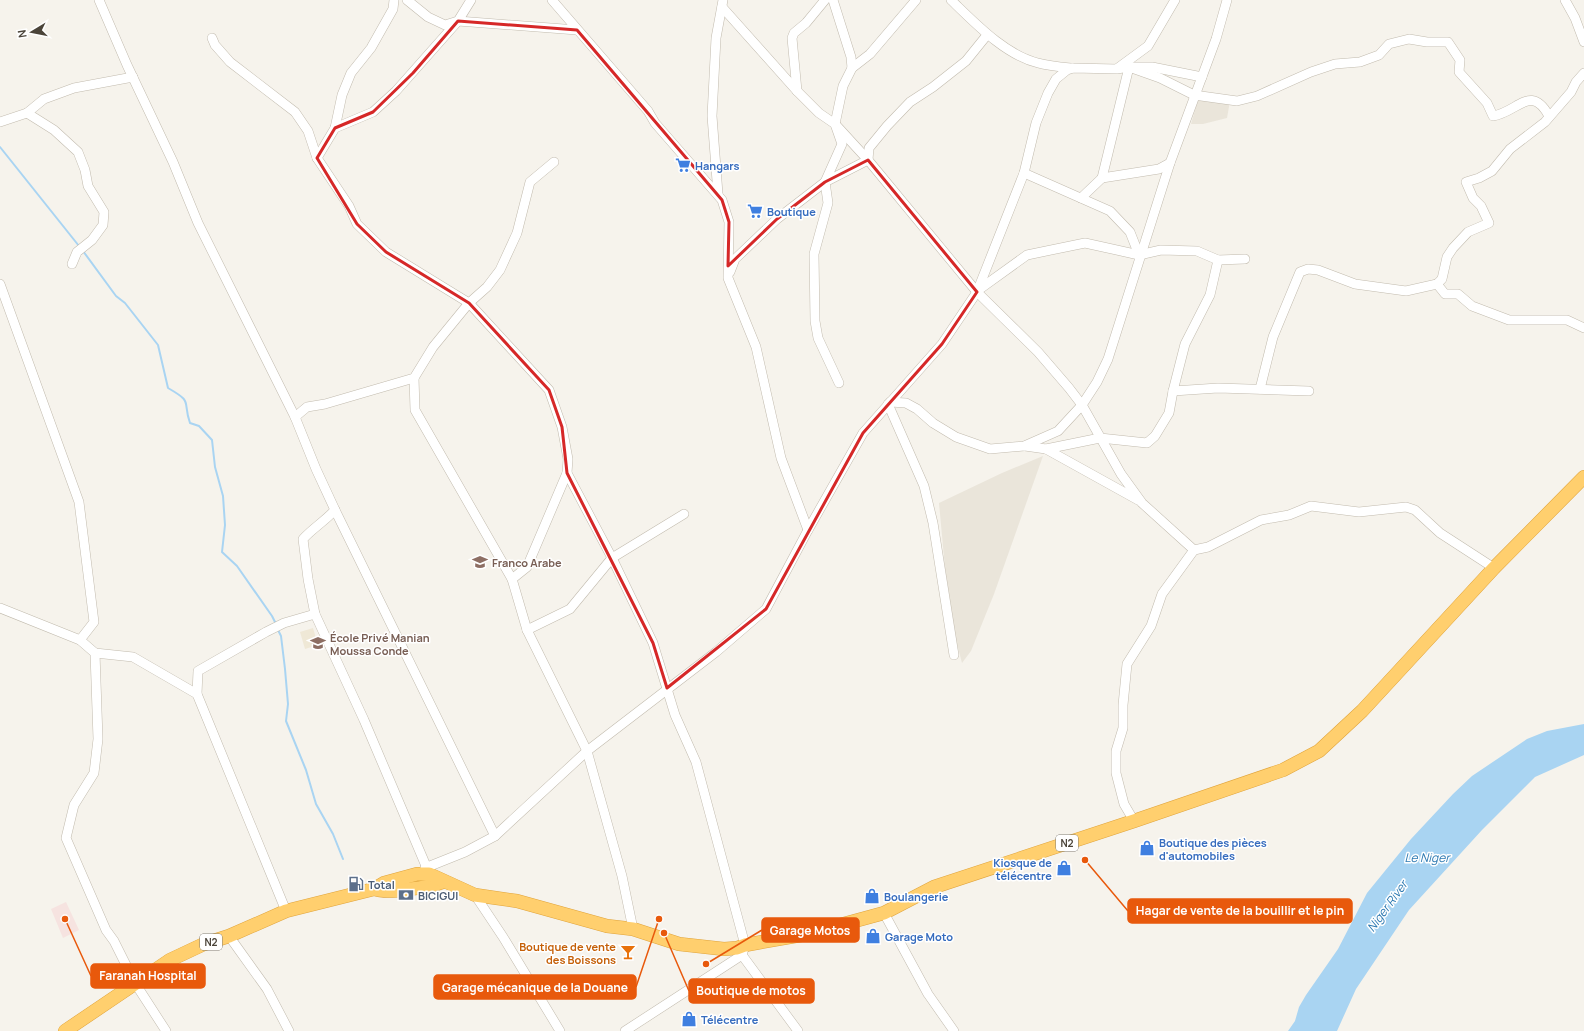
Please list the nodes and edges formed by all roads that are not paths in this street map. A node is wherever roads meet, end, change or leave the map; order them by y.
1 (99, 0) edge
2 (394, 0) edge
3 (407, 0) edge
4 (471, 0) edge
5 (552, 0) edge
6 (824, 0) edge
7 (833, 0) edge
8 (916, 0) edge
9 (951, 0) edge
10 (1175, 0) edge
11 (1227, 0) edge
12 (1565, 0) edge
13 (723, 4) edge
14 (458, 21) junction
15 (577, 30) junction
16 (987, 35) junction
17 (212, 38) dead end
18 (1584, 42) edge
19 (1130, 67) junction
20 (852, 68) junction
21 (1073, 68) junction
22 (1117, 69) junction
23 (1584, 73) edge
24 (133, 77) junction
25 (1202, 77) junction
26 (797, 91) junction
27 (1194, 95) junction
28 (26, 113) junction
29 (1549, 116) junction
30 (0, 122) edge
31 (835, 124) junction
32 (335, 128) junction
33 (317, 158) junction
34 (868, 160) junction
35 (554, 162) dead end
36 (1170, 163) junction
37 (1024, 173) junction
38 (1102, 178) junction
39 (824, 182) junction
40 (718, 194) junction
41 (1081, 198) junction
42 (1140, 255) junction
43 (1245, 259) dead end
44 (1218, 260) junction
45 (72, 264) dead end
46 (728, 278) junction
47 (0, 284) edge
48 (1437, 284) junction
49 (977, 292) junction
50 (469, 303) junction
51 (1584, 328) edge
52 (414, 378) junction
53 (839, 383) dead end
54 (1260, 389) junction
55 (1173, 391) junction
56 (1309, 391) dead end
57 (889, 403) junction
58 (1082, 404) junction
59 (295, 417) junction
60 (1100, 438) junction
61 (1024, 446) junction
62 (1046, 449) junction
63 (567, 473) junction
64 (1584, 477) edge
65 (1142, 502) junction
66 (335, 510) junction
67 (684, 514) dead end
68 (808, 530) junction
69 (1194, 550) junction
70 (612, 558) junction
71 (1494, 568) junction
72 (512, 579) junction
73 (0, 608) edge
74 (315, 614) junction
75 (527, 630) junction
76 (80, 640) junction
77 (95, 653) junction
78 (954, 655) dead end
79 (667, 688) junction
80 (197, 694) junction
81 (587, 750) junction
82 (1134, 822) junction
83 (495, 836) junction
84 (432, 878) junction
85 (475, 895) junction
86 (286, 911) junction
87 (884, 913) junction
88 (633, 929) junction
89 (229, 936) junction
90 (744, 950) junction
91 (135, 983) junction
92 (65, 1031) edge
93 (166, 1031) edge
94 (289, 1031) edge
95 (560, 1031) edge
96 (625, 1031) edge
97 (798, 1031) edge
98 (954, 1031) edge

1 - 24 street
2 - 32 street
3 - 14 street
4 - 14 street
5 - 15 street
6 - 26 street
7 - 20 street
8 - 20 street
9 - 16 street
10 - 22 street
11 - 25 street
12 - 18 street
13 - 26 street
13 - 40 street
14 - 15 street
14 - 32 street
15 - 40 street
16 - 21 street
16 - 34 street
17 - 33 street
19 - 22 street
19 - 25 street
19 - 27 street
19 - 38 street
20 - 31 street
21 - 22 street
21 - 37 street
23 - 29 street
24 - 28 street
24 - 59 street
25 - 27 street
26 - 31 street
27 - 29 street
27 - 36 street
28 - 30 street
28 - 45 street
29 - 48 street
31 - 34 street
31 - 39 street
32 - 33 street
33 - 50 street
34 - 39 street
34 - 49 street
35 - 50 street
36 - 38 street
36 - 42 street
37 - 41 street
37 - 49 street
38 - 41 street
39 - 46 street
39 - 53 street
40 - 46 street
41 - 42 street
42 - 44 street
42 - 49 street
42 - 58 street
43 - 44 street
44 - 55 street
46 - 68 street
47 - 76 street
48 - 51 street
48 - 54 street
49 - 57 street
49 - 58 street
50 - 52 street
50 - 63 street
52 - 59 street
52 - 72 street
54 - 55 street
54 - 56 street
55 - 60 street
57 - 61 street
57 - 68 street
57 - 78 street
58 - 60 street
58 - 61 street
59 - 66 street
60 - 62 street
60 - 65 street
61 - 62 street
62 - 65 street
63 - 70 street
63 - 72 street
64 - 71 highway, N2
65 - 69 street
66 - 74 street
66 - 83 street
67 - 70 street
68 - 79 street
69 - 71 street
69 - 82 street
70 - 75 street
70 - 79 street
71 - 82 highway, N2
72 - 75 street
73 - 76 street
74 - 80 street
74 - 84 street
75 - 81 street
76 - 77 street
77 - 80 street
77 - 91 street
79 - 81 street
79 - 90 street
80 - 86 street
81 - 83 street
81 - 88 street
82 - 87 highway, N2
83 - 84 street
84 - 85 highway, N2
84 - 86 highway, N2
85 - 88 highway, N2
85 - 95 street
86 - 89 highway, N2
87 - 90 highway, N2
87 - 98 street
88 - 90 highway, N2
89 - 91 highway, N2
89 - 94 street
90 - 96 street
90 - 97 street
91 - 92 highway, N2
91 - 93 street

